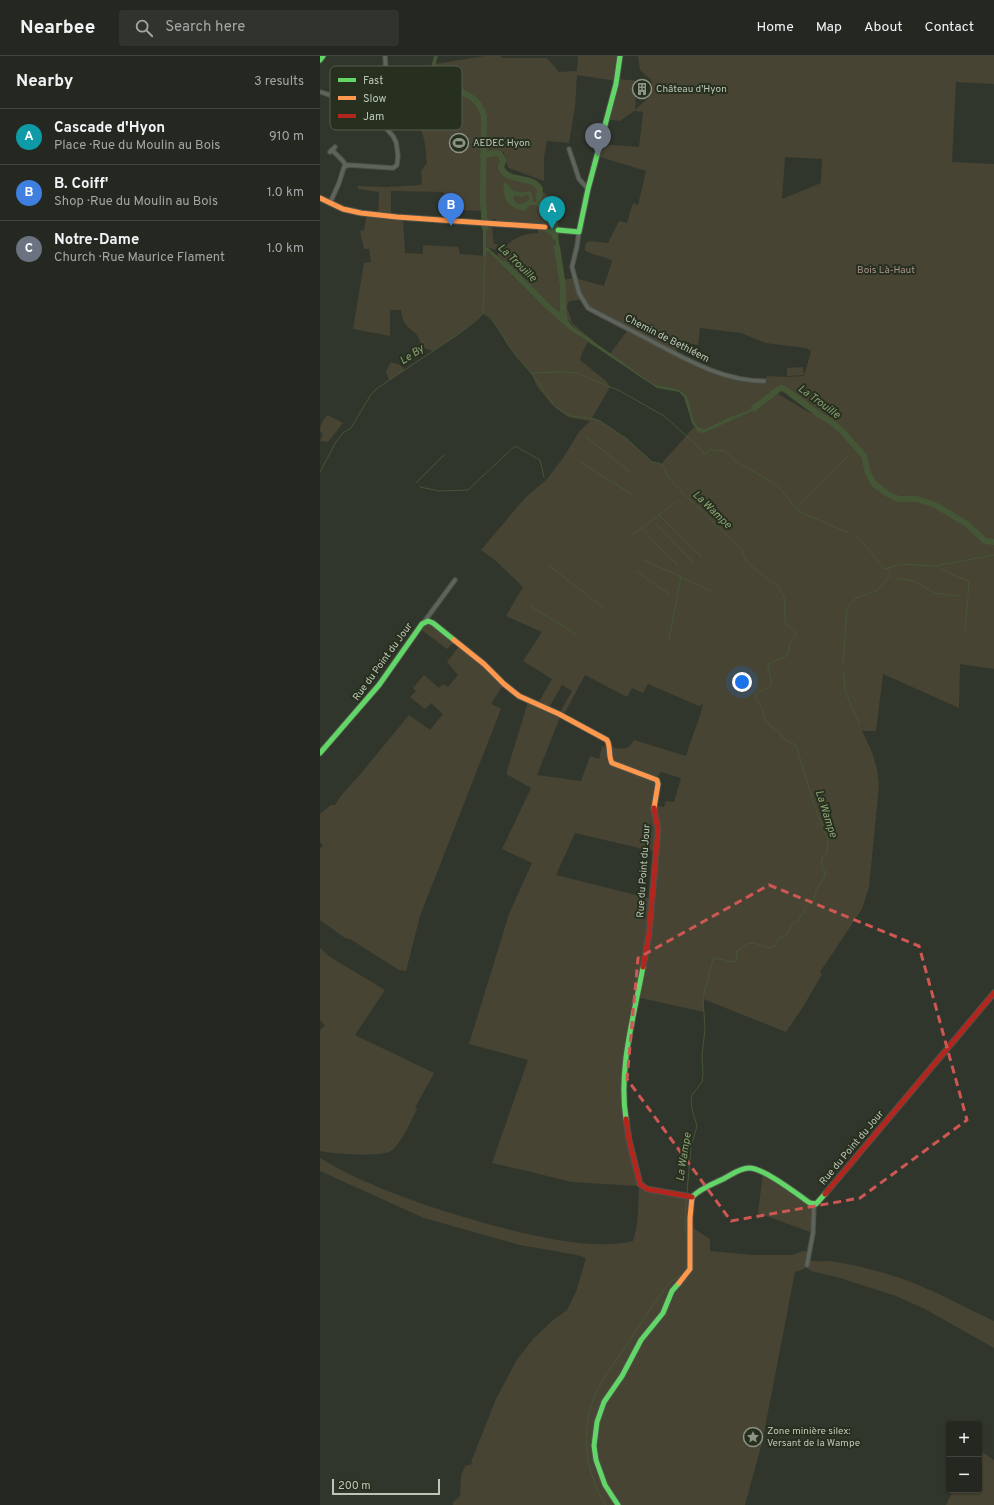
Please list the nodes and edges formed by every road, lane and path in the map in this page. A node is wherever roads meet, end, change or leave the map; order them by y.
1 (323, 56) edge
2 (385, 56) edge
3 (620, 56) edge
4 (320, 60) edge
5 (386, 66) edge
6 (320, 92) edge
7 (330, 94) edge
8 (388, 130) edge
9 (569, 149) dead end
10 (332, 150) dead end
11 (346, 166) junction
12 (588, 189) junction
13 (320, 198) edge
14 (330, 204) junction
15 (546, 227) dead end
16 (558, 230) dead end
17 (579, 232) junction
18 (764, 381) dead end
19 (455, 580) dead end
20 (424, 622) junction
21 (320, 752) edge
22 (994, 993) edge
23 (691, 1197) junction
24 (814, 1204) junction
25 (807, 1265) dead end
26 (618, 1505) edge

1 - 4 street
2 - 5 street
3 - 12 street
6 - 7 street
8 - 11 street
9 - 12 street
10 - 11 street
11 - 14 street
12 - 17 street
13 - 14 street
14 - 15 street
16 - 17 street
17 - 18 street, Chemin de Bethléem
19 - 20 street
20 - 21 street, Rue du Point du Jour
20 - 23 street, Rue du Point du Jour
22 - 24 street, Rue du Point du Jour
23 - 24 street
23 - 26 street
24 - 25 street

